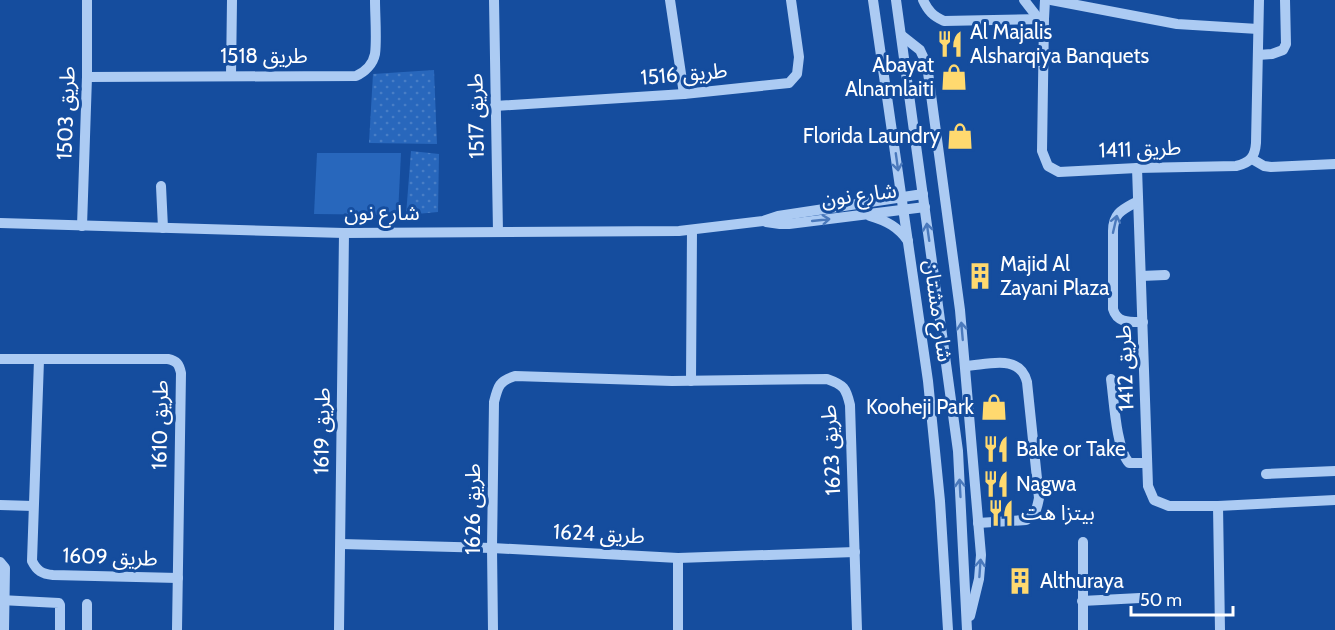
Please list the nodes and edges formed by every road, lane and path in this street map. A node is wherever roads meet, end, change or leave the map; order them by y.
1 (87, 0) edge
2 (232, 0) edge
3 (375, 0) edge
4 (494, 0) edge
5 (670, 0) edge
6 (791, 0) edge
7 (873, 0) edge
8 (896, 0) edge
9 (923, 0) edge
10 (1024, 0) edge
11 (1045, 0) edge
12 (1051, 0) edge
13 (1259, 0) edge
14 (1286, 0) edge
15 (1041, 19) junction
16 (1258, 29) junction
17 (901, 35) junction
18 (1258, 55) junction
19 (231, 75) junction
20 (87, 76) junction
21 (684, 94) junction
22 (495, 106) junction
23 (1252, 159) junction
24 (1335, 164) edge
25 (1137, 168) junction
26 (161, 186) dead end
27 (923, 194) junction
28 (902, 197) junction
29 (1138, 201) junction
30 (924, 207) junction
31 (903, 210) junction
32 (855, 216) junction
33 (763, 221) junction
34 (0, 223) edge
35 (82, 226) junction
36 (163, 228) junction
37 (692, 230) junction
38 (498, 232) junction
39 (344, 233) junction
40 (908, 241) junction
41 (1165, 275) dead end
42 (1141, 276) junction
43 (1143, 322) junction
44 (0, 360) edge
45 (39, 360) junction
46 (965, 366) junction
47 (1112, 379) dead end
48 (691, 381) junction
49 (497, 388) joint
50 (1147, 463) junction
51 (1335, 471) edge
52 (1266, 474) dead end
53 (1335, 500) edge
54 (0, 505) edge
55 (33, 506) junction
56 (1218, 506) junction
57 (978, 523) junction
58 (1083, 542) dead end
59 (341, 544) junction
60 (492, 548) junction
61 (855, 552) junction
62 (678, 558) junction
63 (0, 562) edge
64 (178, 578) junction
65 (1140, 598) dead end
66 (2, 600) edge
67 (1082, 601) junction
68 (87, 604) dead end
69 (967, 627) edge
70 (4, 630) edge
71 (60, 630) edge
72 (87, 630) edge
73 (177, 630) edge
74 (339, 630) edge
75 (493, 630) edge
76 (678, 630) edge
77 (857, 630) edge
78 (948, 630) edge
79 (1083, 630) edge
80 (1220, 630) edge

1 - 20 street, طريق 1503
2 - 19 street
3 - 19 street, طريق 1518
4 - 22 street, طريق 1517
5 - 21 street
6 - 21 street, طريق 1516
7 -> 28 street, شارع مشتان
8 - 17 street, شارع مشتان
9 - 15 street
10 - 15 street
11 - 15 street, طريق 1411
12 - 16 street
13 - 16 street
14 - 18 street
15 - 25 street, طريق 1411
16 - 18 street
17 - 27 street, شارع مشتان
46 -> 17 street
18 - 23 street
19 - 20 street, طريق 1518
20 - 35 street, طريق 1503
21 - 22 street, طريق 1516
22 - 38 street, طريق 1517
23 - 24 street
23 - 25 street, طريق 1411
25 - 29 street, طريق 1412
26 - 36 street
27 - 28 street, شارع نون
27 - 30 street, شارع مشتان
28 - 31 street, شارع مشتان
28 - 33 street, شارع نون
29 - 42 street, طريق 1412
43 -> 29 street
30 - 31 street, شارع نون
69 -> 30 street, شارع مشتان
31 - 32 street, شارع نون
31 - 40 street, شارع مشتان
33 -> 32 street, شارع نون
32 - 40 street
33 - 37 street, شارع نون
34 - 35 street, شارع نون
35 - 36 street, شارع نون
36 - 39 street, شارع نون
37 - 38 street, شارع نون
37 - 48 street
38 - 39 street, شارع نون
39 - 59 street, طريق 1619
40 - 78 street, شارع مشتان
41 - 42 street
42 - 43 street, طريق 1412
43 - 50 street, طريق 1412
44 - 45 street, طريق 1610
45 - 55 street, طريق 1609
45 - 64 street, طريق 1610
46 - 57 street
46 - 57 street
47 - 50 street
48 - 49 street, طريق 1623
48 - 61 street, طريق 1623
49 - 60 street, طريق 1626
50 - 56 street, طريق 1412
51 - 52 street
53 - 56 street, طريق 1412
54 - 55 street
55 - 64 street, طريق 1609
56 - 80 street
69 -> 57 street
58 - 67 street
59 - 60 street, طريق 1624
59 - 74 street, طريق 1619
60 - 62 street, طريق 1624
60 - 75 street, طريق 1626
61 - 62 street, طريق 1624
61 - 77 street, طريق 1623
62 - 76 street
63 - 66 street
64 - 73 street, طريق 1610
65 - 67 street
66 - 70 street
66 - 71 street
67 - 79 street
68 - 72 street

